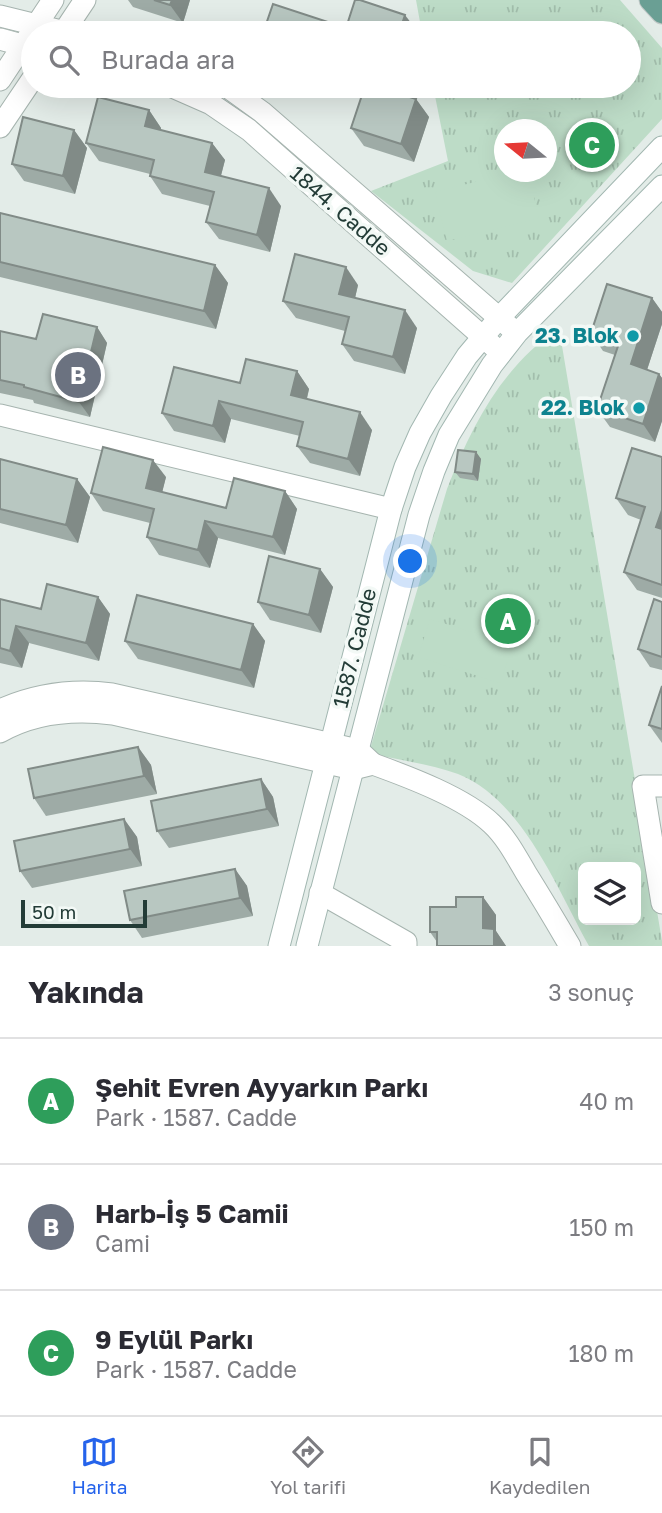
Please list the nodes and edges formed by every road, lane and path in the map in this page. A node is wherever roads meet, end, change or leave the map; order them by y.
1 (53, 0) edge
2 (85, 0) edge
3 (650, 0) edge
4 (662, 13) edge
5 (0, 16) edge
6 (21, 21) edge
7 (40, 21) edge
8 (72, 21) edge
9 (0, 39) edge
10 (21, 44) edge
11 (21, 54) edge
12 (0, 80) edge
13 (21, 96) edge
14 (197, 98) edge
15 (243, 98) edge
16 (0, 127) edge
17 (662, 147) edge
18 (662, 186) edge
19 (499, 318) junction
20 (517, 333) junction
21 (482, 336) junction
22 (500, 353) junction
23 (0, 415) edge
24 (391, 509) junction
25 (0, 709) edge
26 (0, 732) edge
27 (328, 753) junction
28 (361, 761) junction
29 (652, 786) edge
30 (320, 893) junction
31 (662, 903) edge
32 (279, 946) edge
33 (307, 946) edge
34 (407, 946) edge
35 (570, 946) edge

1 - 7 street
2 - 8 street
3 - 4 main road
5 - 6 street
9 - 10 street
11 - 12 street
13 - 16 street
14 - 21 street, 1844. Cadde
15 - 19 street, 1844. Cadde
17 - 19 street, 1587. Cadde
18 - 20 street, 1587. Cadde
19 - 20 street, 1844. Cadde
19 - 21 street, 1587. Cadde
20 - 22 street, 1587. Cadde
21 - 22 street, 1844. Cadde
21 - 24 street, 1587. Cadde
22 - 28 street, 1587. Cadde
23 - 24 street
24 - 27 street, 1587. Cadde
25 - 27 street
26 - 27 street
27 - 28 street
27 - 32 street, 1587. Cadde
28 - 30 street, 1587. Cadde
28 - 35 street
29 - 31 street
30 - 33 street, 1587. Cadde
30 - 34 street

